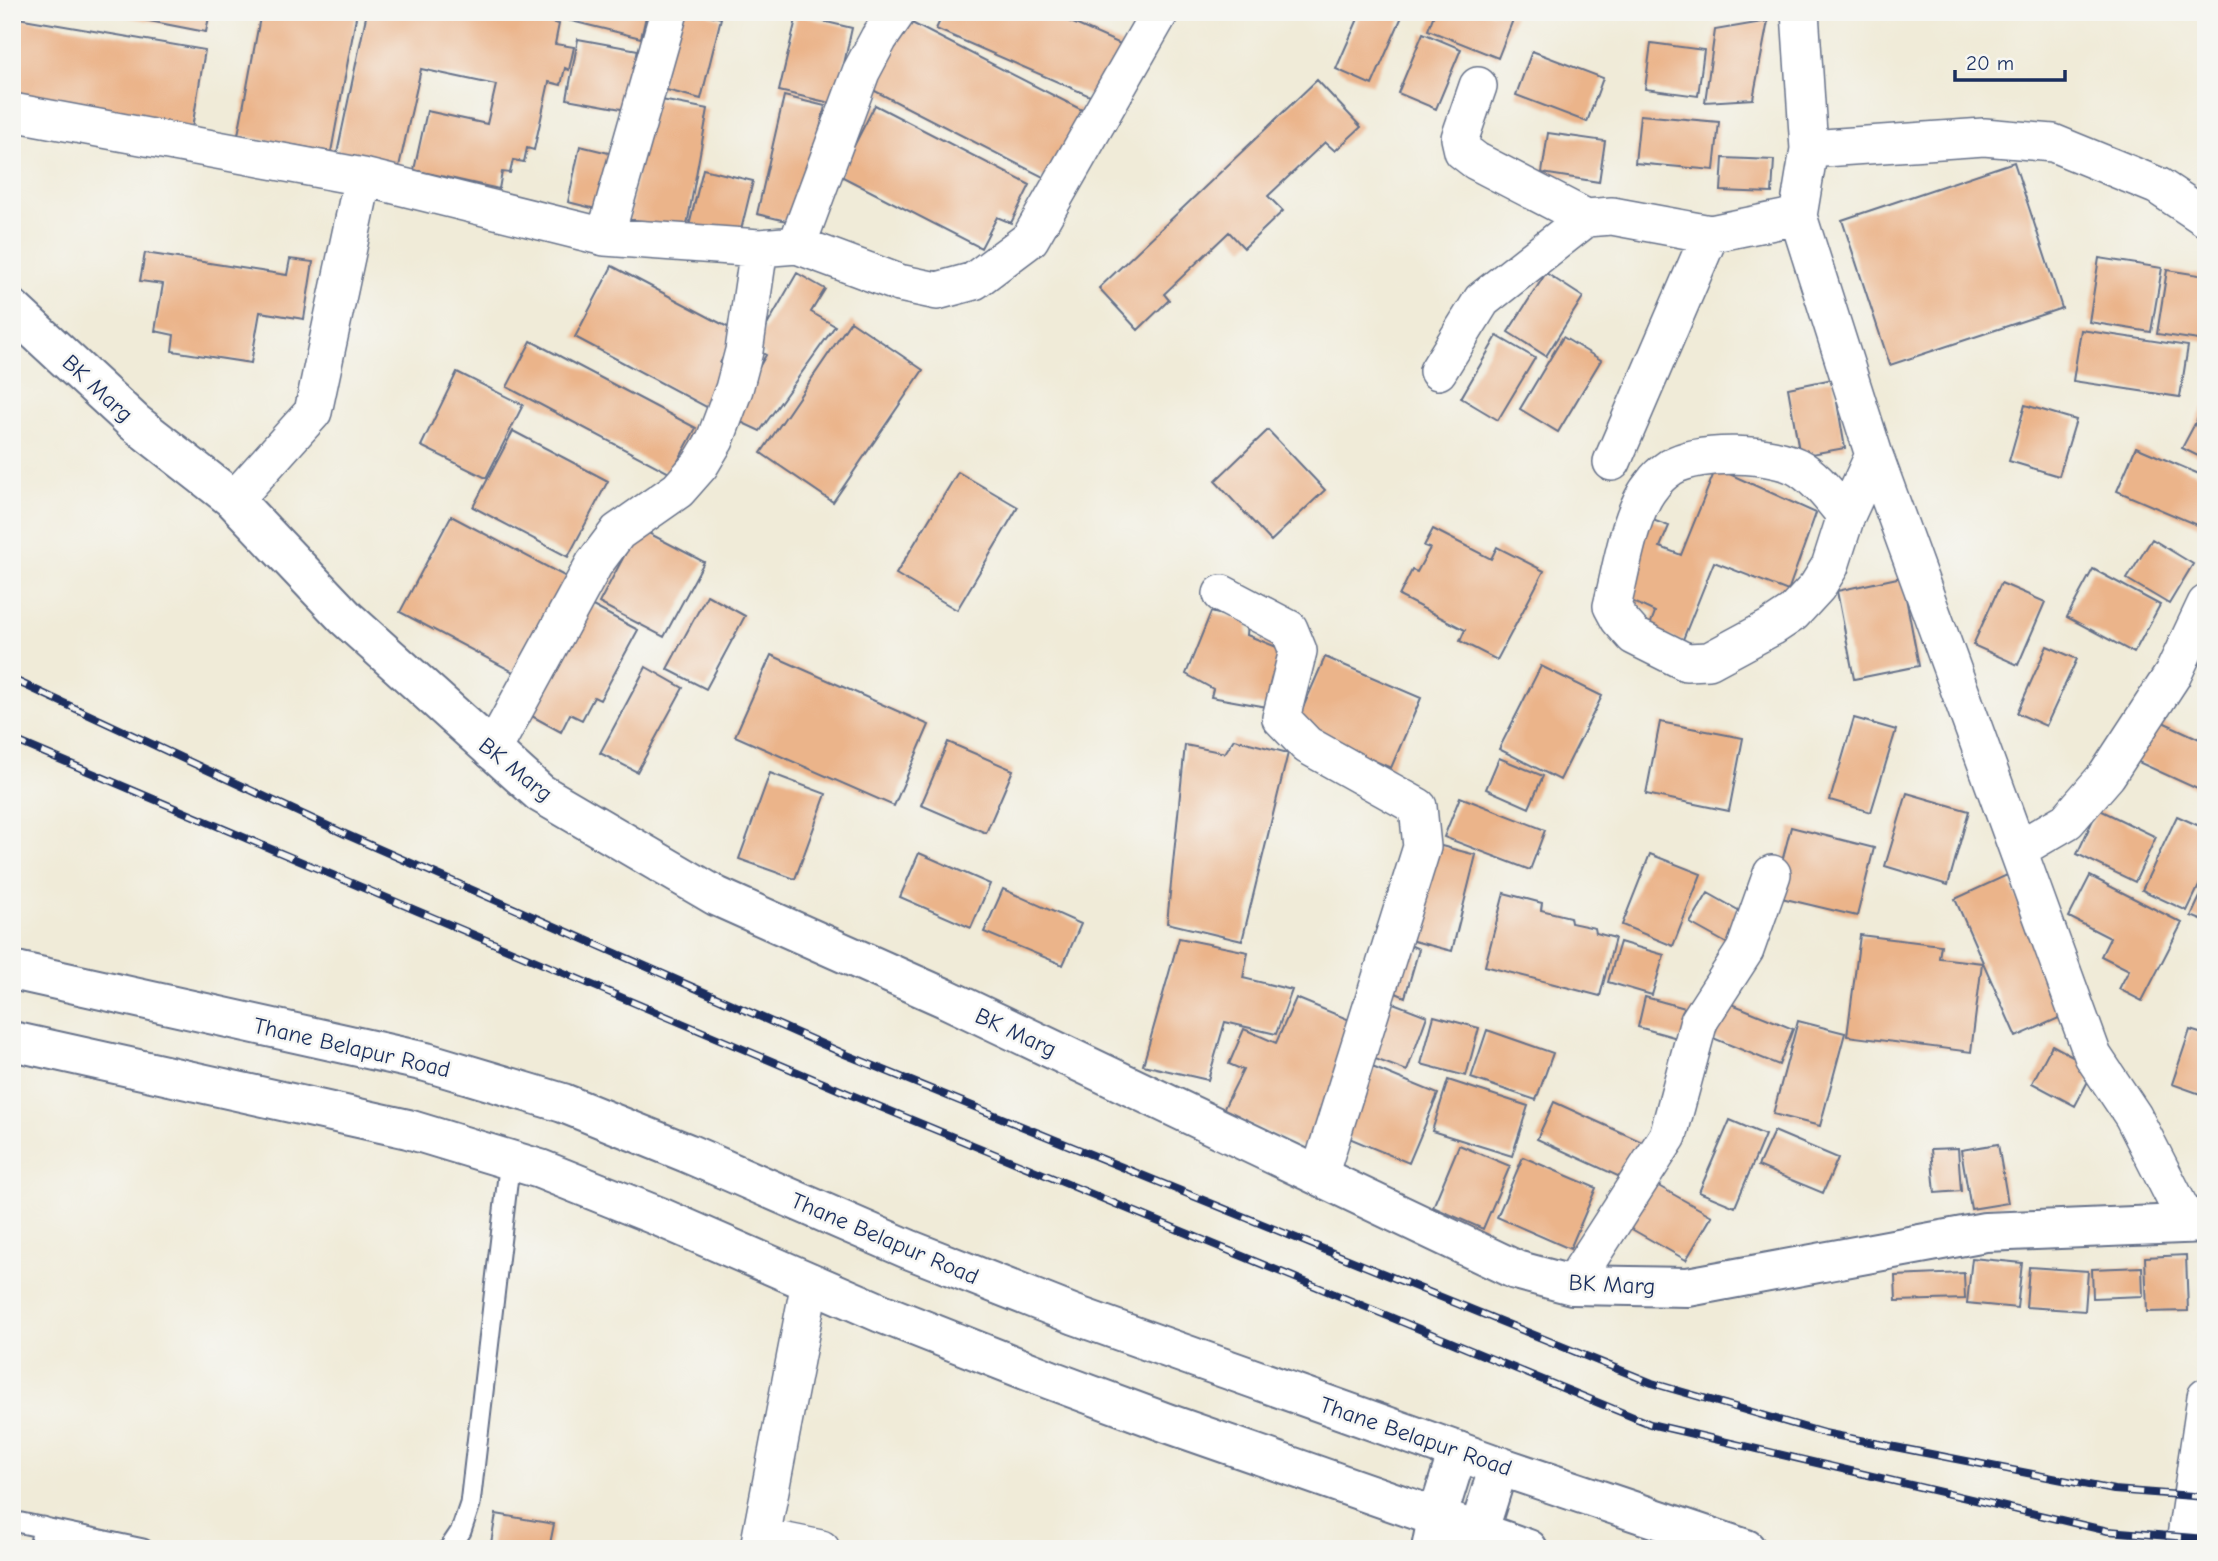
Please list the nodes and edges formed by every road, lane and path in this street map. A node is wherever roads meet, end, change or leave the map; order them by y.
1 (668, 12) edge
2 (897, 12) edge
3 (1160, 12) edge
4 (1800, 12) edge
5 (1478, 86) dead end
6 (12, 112) edge
7 (1809, 149) junction
8 (363, 177) junction
9 (1798, 216) junction
10 (1586, 218) junction
11 (2206, 218) edge
12 (1710, 234) junction
13 (605, 237) junction
14 (797, 245) junction
15 (759, 248) junction
16 (12, 309) edge
17 (1438, 371) dead end
18 (1874, 455) junction
19 (1612, 462) dead end
20 (234, 500) junction
21 (1846, 516) junction
22 (1222, 594) dead end
23 (2206, 604) edge
24 (492, 751) junction
25 (2018, 849) junction
26 (1772, 874) dead end
27 (12, 970) edge
28 (12, 1041) edge
29 (510, 1159) junction
30 (1318, 1176) junction
31 (2197, 1224) edge
32 (810, 1282) junction
33 (1572, 1285) junction
34 (2206, 1397) edge
35 (1458, 1451) junction
36 (1499, 1466) junction
37 (12, 1521) edge
38 (43, 1527) junction
39 (1434, 1533) edge
40 (1475, 1540) edge
41 (760, 1543) edge
42 (2206, 1548) edge
43 (39, 1549) edge
44 (143, 1549) edge
45 (449, 1549) edge
46 (821, 1549) edge
47 (1528, 1549) edge
48 (1746, 1549) edge

1 - 13 street
2 - 14 street
3 - 14 street
4 - 7 street
5 - 10 street
6 - 8 street
7 - 9 street
7 - 11 street
8 - 13 street
8 - 20 street
9 - 12 street
9 - 18 street
10 - 12 street
10 - 17 street
12 - 19 street
13 - 15 street
14 - 15 street
15 - 24 street
16 - 20 main road, BK Marg
18 - 21 street
18 - 25 street
20 - 24 main road, BK Marg
21 - 21 street
22 - 30 street
23 - 25 street
24 - 30 main road, BK Marg
25 - 31 street
26 - 33 street
27 - 35 main road, Thane Belapur Road
28 - 29 main road
29 - 32 main road
29 - 45 lane
30 - 33 main road, BK Marg
31 - 33 main road, BK Marg
32 - 39 main road
32 - 41 street
34 - 42 street
35 - 36 main road, Thane Belapur Road
35 - 39 main road
36 - 40 main road
36 - 48 main road, Thane Belapur Road
37 - 38 lane
38 - 43 lane
38 - 44 lane
39 - 40 main road
40 - 47 main road
41 - 46 street

